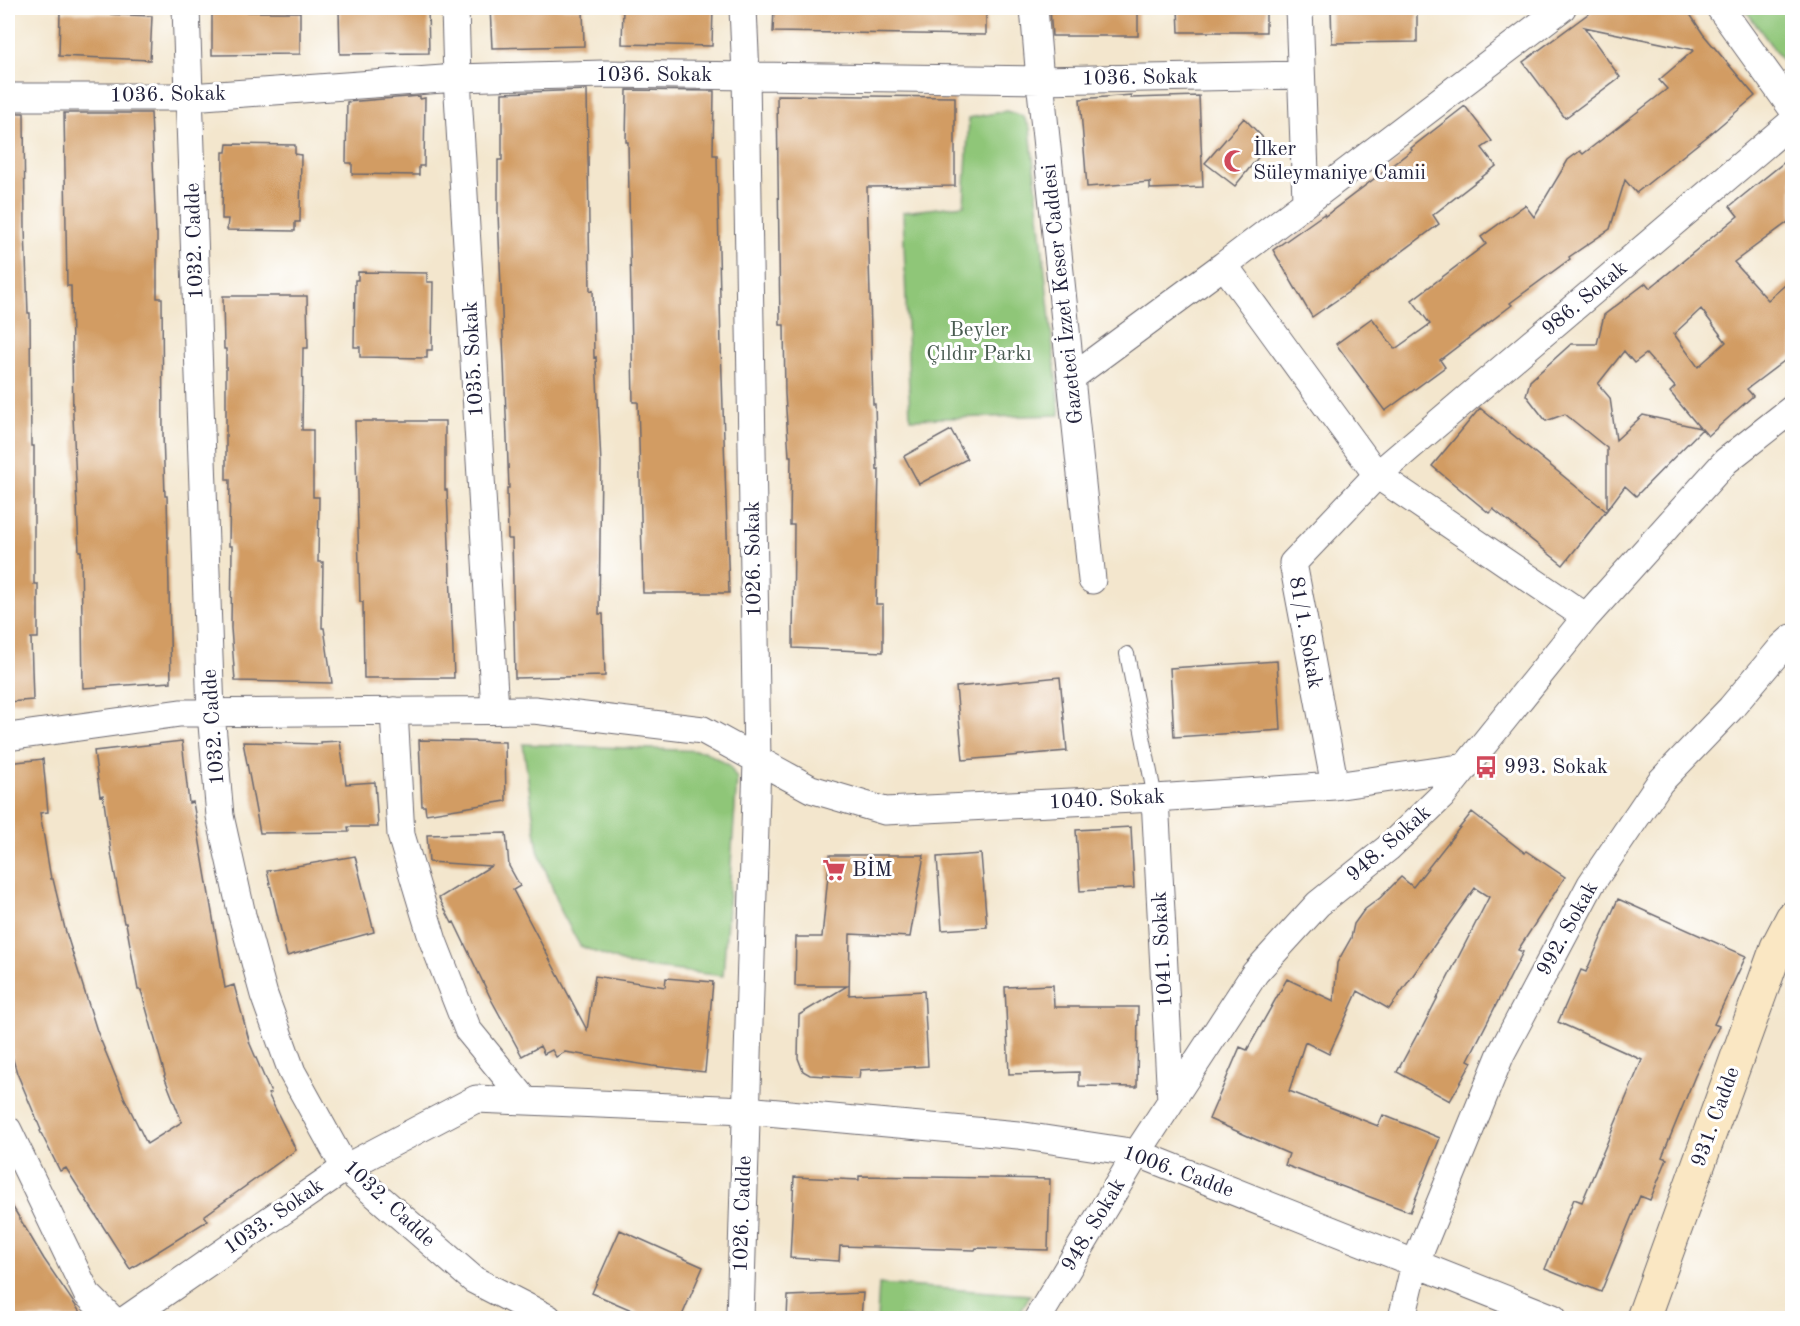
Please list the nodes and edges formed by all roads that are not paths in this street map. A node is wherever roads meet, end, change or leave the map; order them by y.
1 (186, 8) edge
2 (455, 8) edge
3 (743, 8) edge
4 (1034, 8) edge
5 (1299, 8) edge
6 (1562, 8) edge
7 (1720, 8) edge
8 (746, 75) junction
9 (1300, 75) junction
10 (457, 78) junction
11 (1040, 80) junction
12 (8, 97) edge
13 (190, 97) junction
14 (1792, 108) edge
15 (1792, 122) edge
16 (1306, 201) junction
17 (1224, 265) junction
18 (1072, 377) junction
19 (1792, 409) edge
20 (1377, 475) junction
21 (1092, 580) dead end
22 (1586, 617) junction
23 (1792, 638) edge
24 (1127, 654) dead end
25 (495, 710) junction
26 (394, 711) junction
27 (211, 713) junction
28 (8, 737) edge
29 (757, 761) junction
30 (1466, 767) junction
31 (1335, 786) junction
32 (1155, 798) junction
33 (1792, 918) edge
34 (526, 1101) junction
35 (1171, 1101) junction
36 (746, 1110) junction
37 (8, 1130) edge
38 (1137, 1153) junction
39 (345, 1168) junction
40 (1415, 1264) junction
41 (111, 1318) edge
42 (128, 1318) edge
43 (548, 1318) edge
44 (740, 1318) edge
45 (1038, 1318) edge
46 (1401, 1318) edge
47 (1553, 1318) edge
48 (1643, 1318) edge

1 - 13 street, 1032. Cadde
2 - 10 street, 1035. Sokak
3 - 8 street, 1026. Sokak
4 - 11 street, Gazeteci İzzet Keser Caddesi
5 - 9 street
6 - 16 street
7 - 14 street
8 - 10 street, 1036. Sokak
8 - 11 street, 1036. Sokak
8 - 29 street, 1026. Sokak
9 - 11 street, 1036. Sokak
9 - 16 street
10 - 13 street, 1036. Sokak
10 - 25 street, 1035. Sokak
11 - 18 street, Gazeteci İzzet Keser Caddesi
12 - 13 street, 1036. Sokak
13 - 27 street, 1032. Cadde
15 - 20 street, 986. Sokak
16 - 17 street
17 - 18 street
17 - 20 street
18 - 21 street, Gazeteci İzzet Keser Caddesi
19 - 22 street, 948. Sokak
20 - 22 street
20 - 31 street, 81/1. Sokak
22 - 30 street, 948. Sokak
23 - 40 street, 992. Sokak
24 - 32 lane
25 - 26 street, 1040. Sokak
25 - 29 street, 1040. Sokak
26 - 27 street, 1040. Sokak
26 - 34 street
27 - 28 street, 1040. Sokak
27 - 39 street, 1032. Cadde
29 - 32 street, 1040. Sokak
29 - 36 street, 1026. Sokak
30 - 31 street, 1040. Sokak
30 - 35 street, 948. Sokak
31 - 32 street, 1040. Sokak
32 - 35 street, 1041. Sokak
33 - 48 main road, 931. Cadde
34 - 36 street, 1033. Sokak
34 - 39 street, 1033. Sokak
35 - 38 street, 948. Sokak
36 - 38 street, 1006. Cadde
36 - 44 street, 1026. Cadde
37 - 41 street
38 - 40 street, 1006. Cadde
38 - 45 street, 948. Sokak
39 - 42 street, 1033. Sokak
39 - 43 street, 1032. Cadde
40 - 46 street, 992. Sokak
40 - 47 street, 1006. Cadde

